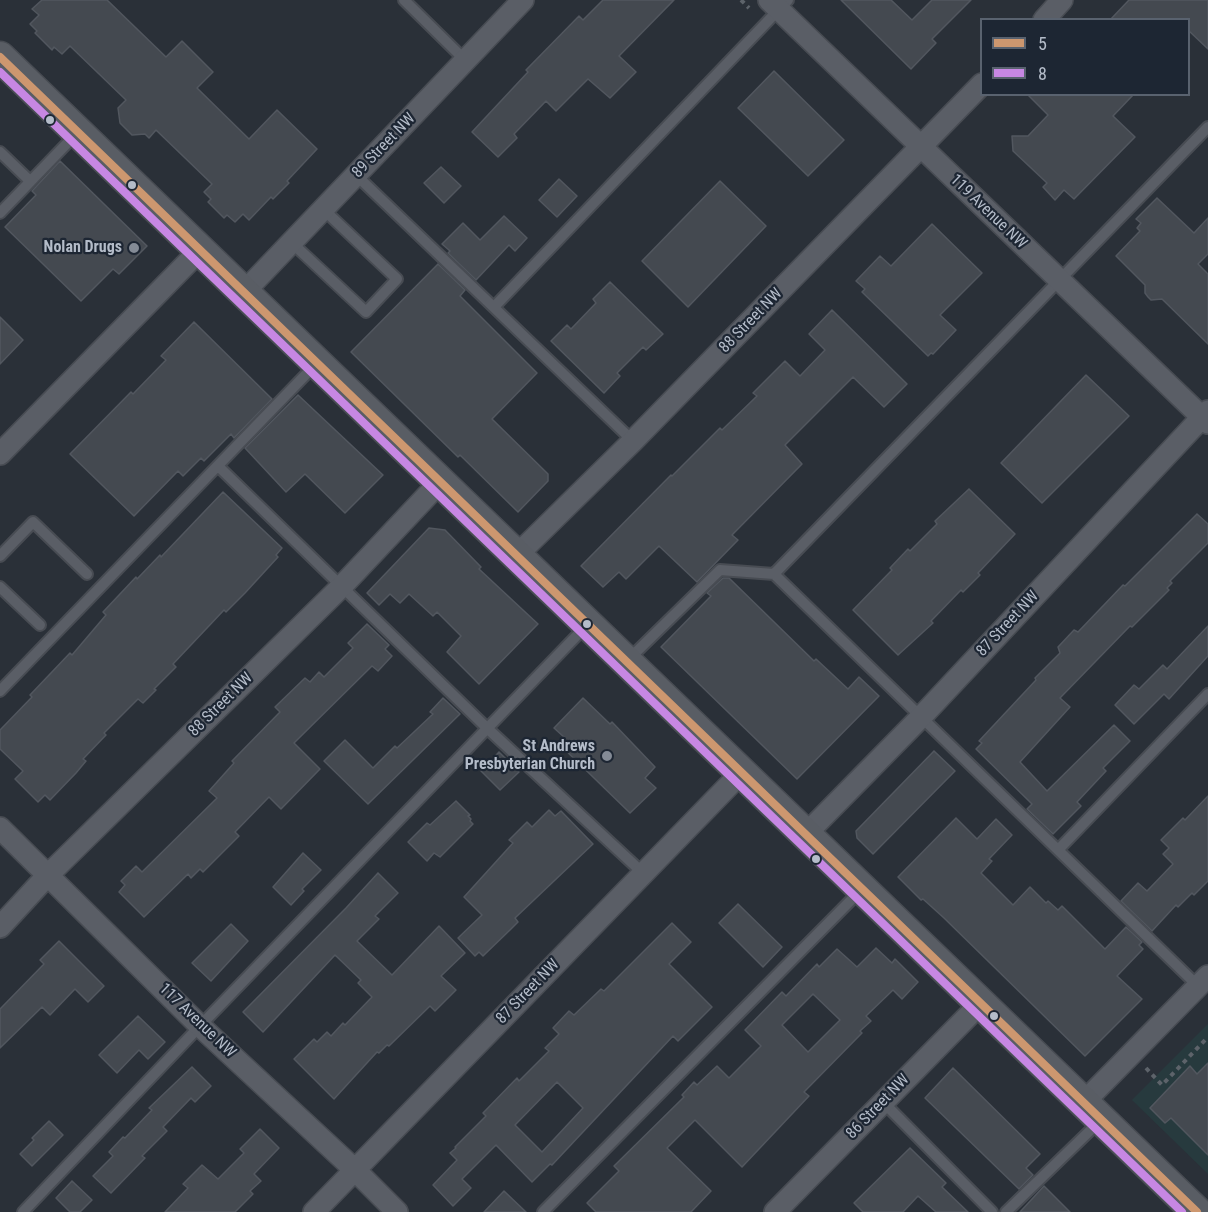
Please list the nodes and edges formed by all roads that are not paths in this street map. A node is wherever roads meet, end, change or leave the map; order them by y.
1 (404, 0) edge
2 (523, 0) edge
3 (1062, 0) edge
4 (779, 3) edge
5 (1046, 18) edge
6 (1, 59) edge
7 (465, 60) junction
8 (980, 85) edge
9 (1208, 127) edge
10 (78, 131) junction
11 (921, 147) junction
12 (0, 152) edge
13 (356, 175) junction
14 (30, 182) junction
15 (323, 209) junction
16 (0, 213) edge
17 (291, 242) junction
18 (201, 249) junction
19 (1058, 281) junction
20 (245, 291) junction
21 (494, 307) junction
22 (318, 362) junction
23 (1206, 417) edge
24 (633, 441) junction
25 (0, 454) edge
26 (218, 466) junction
27 (441, 481) junction
28 (517, 555) junction
29 (0, 556) edge
30 (87, 574) dead end
31 (774, 574) junction
32 (342, 586) junction
33 (0, 587) edge
34 (588, 624) junction
35 (40, 625) dead end
36 (627, 661) junction
37 (0, 691) edge
38 (1208, 694) edge
39 (922, 716) junction
40 (488, 729) junction
41 (742, 772) junction
42 (0, 828) edge
43 (806, 834) junction
44 (1059, 849) junction
45 (644, 874) junction
46 (47, 876) junction
47 (862, 888) junction
48 (0, 927) edge
49 (1203, 981) edge
50 (981, 1003) junction
51 (200, 1026) junction
52 (883, 1102) junction
53 (1093, 1111) junction
54 (355, 1170) junction
55 (23, 1212) edge
56 (314, 1212) edge
57 (397, 1212) edge
58 (543, 1212) edge
59 (775, 1212) edge
60 (992, 1212) edge
61 (1006, 1212) edge
62 (1197, 1212) edge

1 - 7 lane
2 - 7 street, 89 Street NW
3 - 5 street
4 - 11 street, 119 Avenue NW
4 - 21 lane
6 - 10 main road
7 - 13 street, 89 Street NW
8 - 11 street, 88 Street NW
9 - 19 lane
10 - 14 lane
10 - 18 main road
11 - 19 street, 119 Avenue NW
11 - 24 street, 88 Street NW
12 - 14 lane
13 - 15 street, 89 Street NW
13 - 21 lane
14 - 16 lane
15 - 17 street, 89 Street NW
15 - 17 lane
17 - 20 street, 89 Street NW
18 - 20 main road
18 - 25 street
19 - 23 street, 119 Avenue NW
19 - 31 lane
20 - 22 main road
21 - 24 lane
22 - 26 lane
22 - 27 main road
23 - 39 street, 87 Street NW
24 - 28 street, 88 Street NW
26 - 32 lane
26 - 37 lane
27 - 28 main road
27 - 32 street, 88 Street NW
28 - 34 main road
29 - 30 lane
31 - 36 lane
31 - 39 lane
32 - 40 lane
32 - 46 street, 88 Street NW
33 - 35 lane
34 - 36 main road
34 - 40 lane
36 - 41 main road
38 - 44 lane
39 - 43 street, 87 Street NW
39 - 44 lane
40 - 45 lane
40 - 51 lane
41 - 43 main road
41 - 45 street, 87 Street NW
42 - 46 street, 117 Avenue NW
43 - 47 main road
44 - 49 lane
45 - 54 street, 87 Street NW
46 - 48 street, 88 Street NW
46 - 51 street, 117 Avenue NW
47 - 50 main road
47 - 58 lane
49 - 53 street
50 - 52 street, 86 Street NW
50 - 53 main road
51 - 54 street, 117 Avenue NW
51 - 55 lane
52 - 59 street, 86 Street NW
52 - 60 lane
53 - 61 lane
53 - 62 main road
54 - 56 street, 87 Street NW
54 - 57 street, 117 Avenue NW

